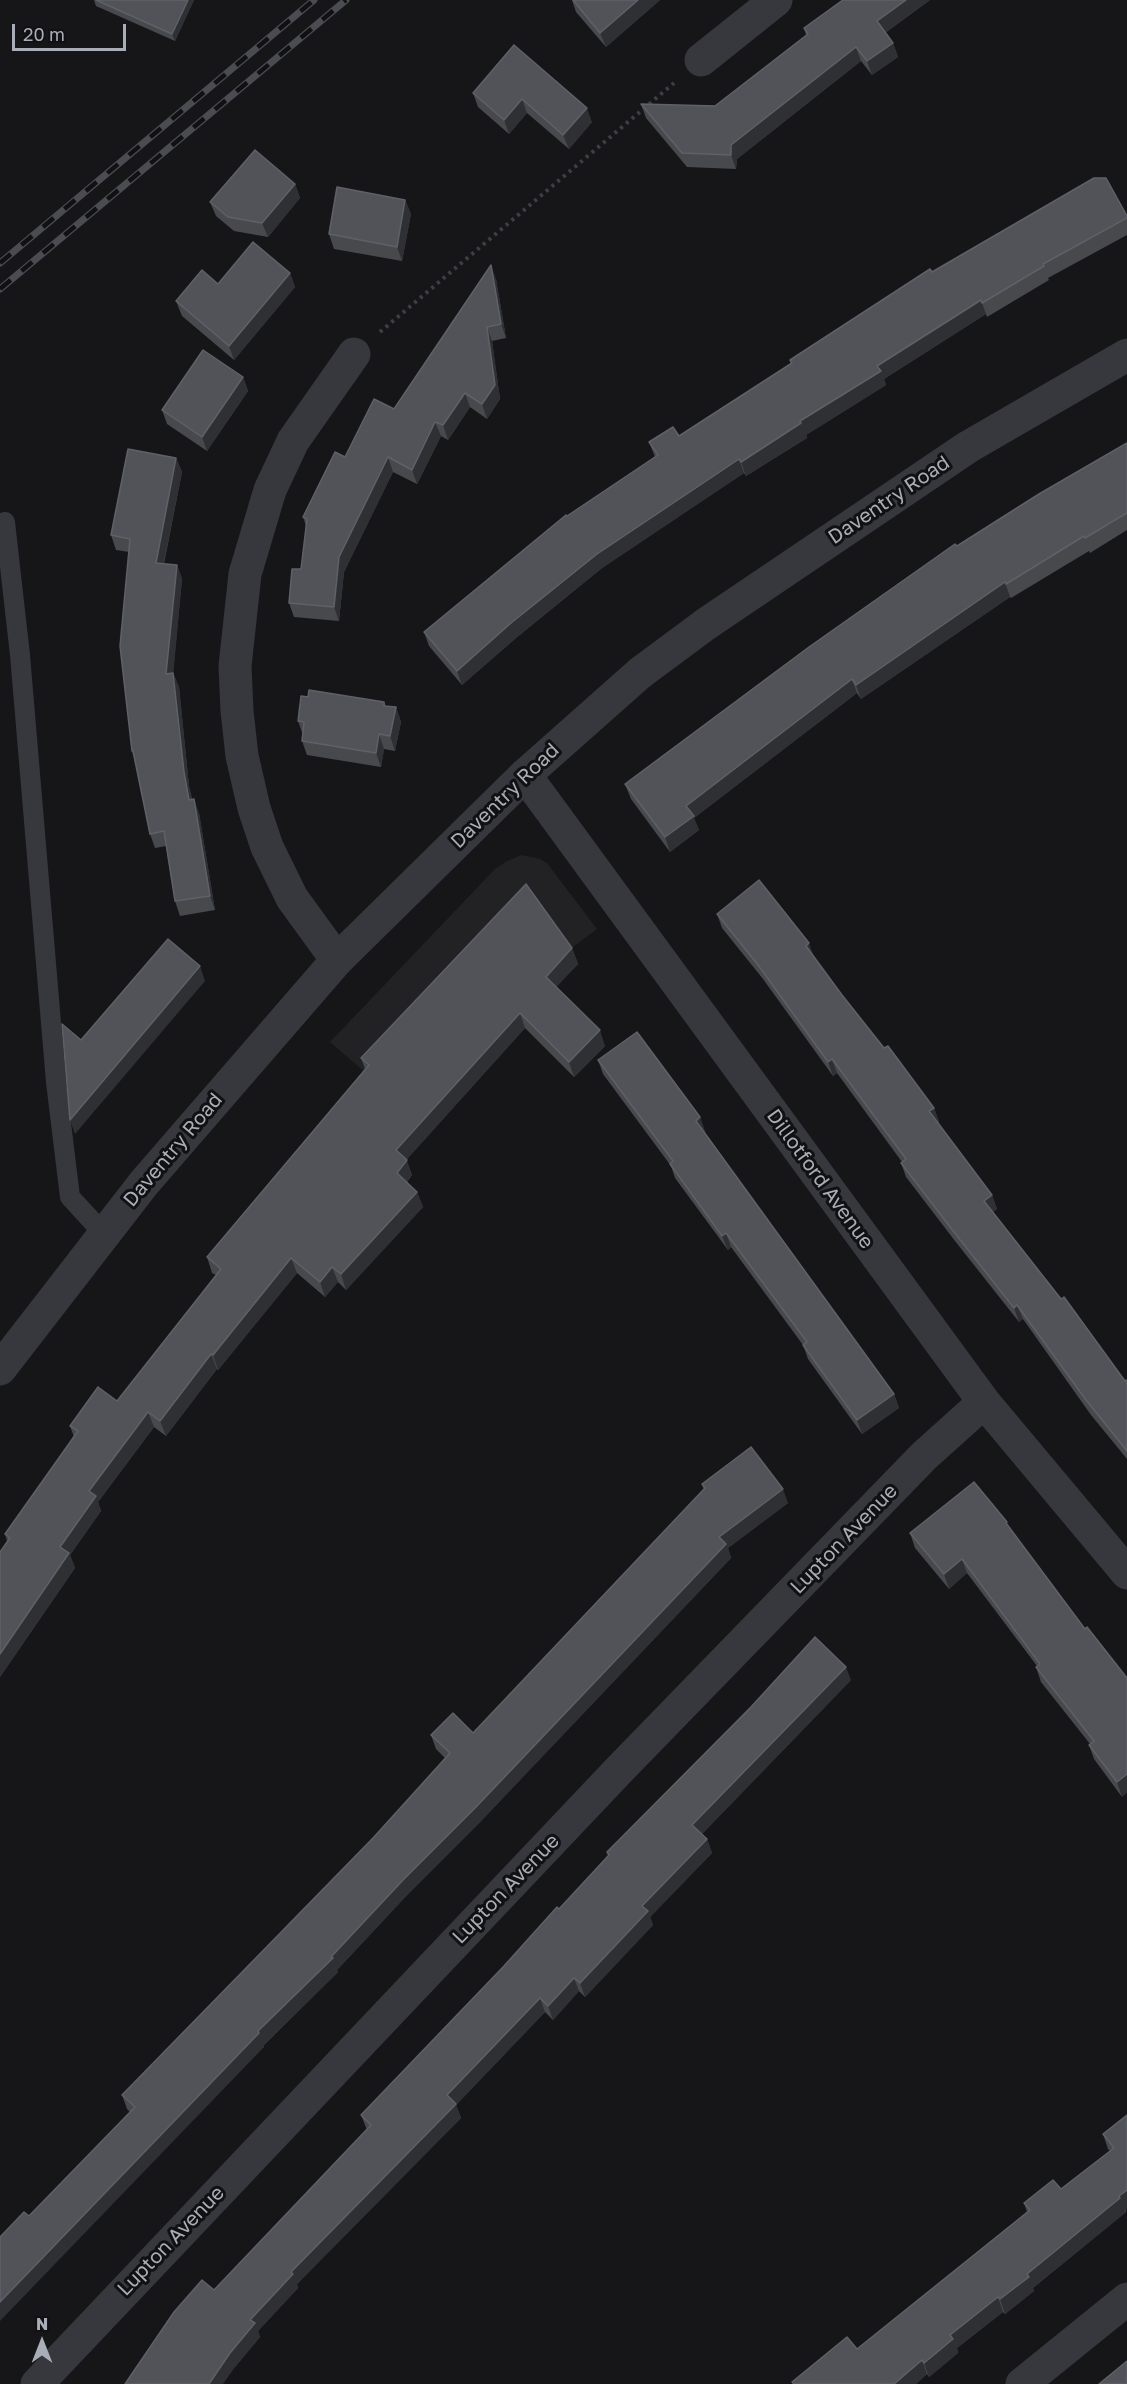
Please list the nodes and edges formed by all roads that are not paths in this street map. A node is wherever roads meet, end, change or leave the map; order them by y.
1 (776, 0) edge
2 (701, 60) road end
3 (354, 354) road end
4 (1127, 355) edge
5 (5, 522) dead end
6 (525, 775) junction
7 (337, 960) junction
8 (104, 1234) junction
9 (3, 1367) edge
10 (984, 1402) junction
11 (1127, 1573) edge
12 (1127, 2299) edge
13 (37, 2384) edge
14 (1022, 2384) edge

1 - 2 street
3 - 7 street
4 - 6 street, Daventry Road
5 - 8 lane
6 - 7 street, Daventry Road
6 - 10 street, Dillotford Avenue
7 - 8 street, Daventry Road
8 - 9 street, Daventry Road
10 - 11 street, Dillotford Avenue
10 - 13 street, Lupton Avenue
12 - 14 street

